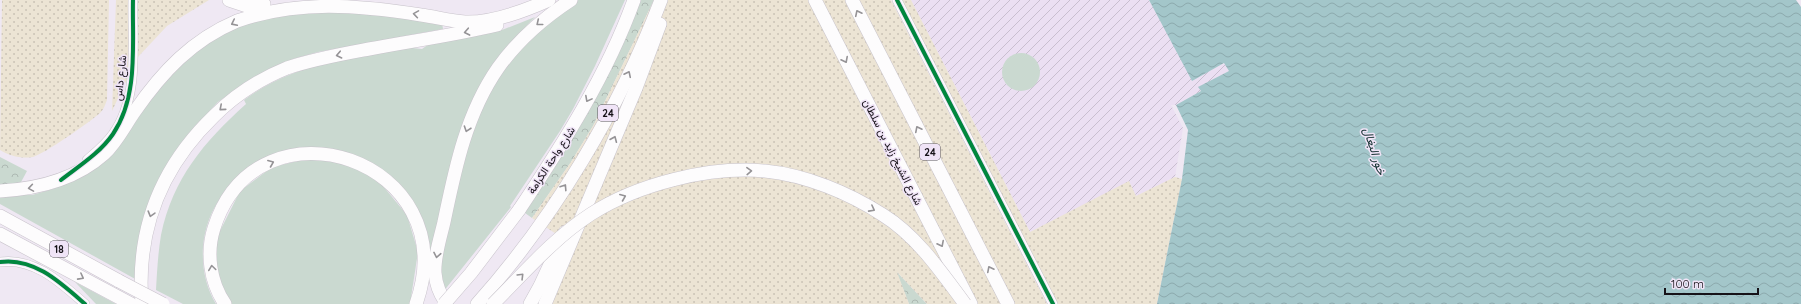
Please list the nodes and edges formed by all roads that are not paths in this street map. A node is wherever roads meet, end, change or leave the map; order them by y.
1 (133, 0) edge
2 (229, 0) edge
3 (286, 0) edge
4 (350, 0) edge
5 (549, 0) edge
6 (556, 0) edge
7 (571, 0) edge
8 (634, 0) edge
9 (661, 0) edge
10 (669, 0) edge
11 (815, 0) edge
12 (852, 0) edge
13 (897, 0) edge
14 (378, 9) junction
15 (604, 162) junction
16 (61, 180) junction
17 (0, 191) edge
18 (0, 216) edge
19 (0, 224) edge
20 (0, 234) edge
21 (22, 246) junction
22 (81, 261) junction
23 (0, 262) edge
24 (85, 304) edge
25 (89, 304) edge
26 (131, 304) edge
27 (142, 304) edge
28 (163, 304) edge
29 (225, 304) edge
30 (416, 304) edge
31 (444, 304) edge
32 (447, 304) edge
33 (477, 304) edge
34 (493, 304) edge
35 (530, 304) edge
36 (545, 304) edge
37 (964, 304) edge
38 (971, 304) edge
39 (1008, 304) edge
40 (1053, 304) edge

1 - 16 street, شارع داس
2 - 3 highway
4 - 14 highway
5 -> 14 highway
6 -> 27 highway
7 -> 32 highway
8 -> 31 highway, شارع واحة الكرامة / 24, bridge
33 -> 9 highway, 24
15 -> 10 highway
11 -> 38 highway, شارع الشيخ زايد بن سلطان
39 -> 12 highway, 24
13 - 40 street
14 -> 16 highway
15 - 35 highway
15 - 36 highway
16 -> 17 highway
18 - 22 highway, 18
19 - 22 highway
20 - 21 highway, 18
21 - 25 street
21 -> 26 highway, 18
22 - 28 highway, 18, bridge
23 - 24 street
29 -> 30 highway
34 -> 37 highway, bridge

